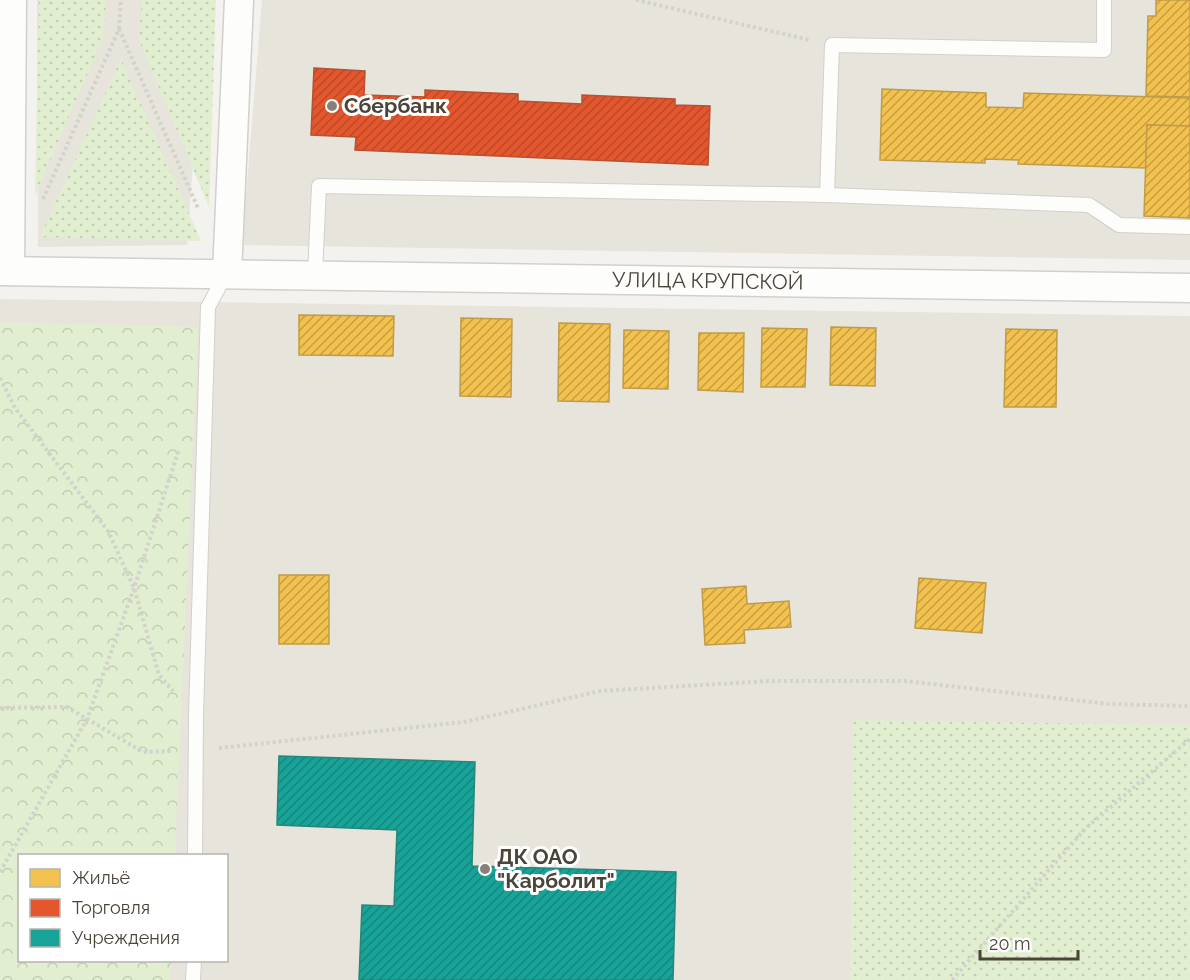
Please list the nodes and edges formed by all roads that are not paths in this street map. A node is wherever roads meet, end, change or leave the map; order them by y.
1 (12, 0) edge
2 (239, 0) edge
3 (1104, 0) edge
4 (827, 195) junction
5 (1190, 227) edge
6 (5, 271) edge
7 (226, 274) junction
8 (315, 274) junction
9 (1190, 288) edge
10 (195, 854) edge
11 (194, 962) edge
12 (193, 980) edge

1 - 6 street
2 - 7 street
3 - 4 lane
4 - 5 lane
4 - 8 lane
6 - 7 street, УЛИЦА КРУПСКОЙ
7 - 8 street, УЛИЦА КРУПСКОЙ
7 - 10 lane
8 - 9 street, УЛИЦА КРУПСКОЙ
11 - 12 lane

